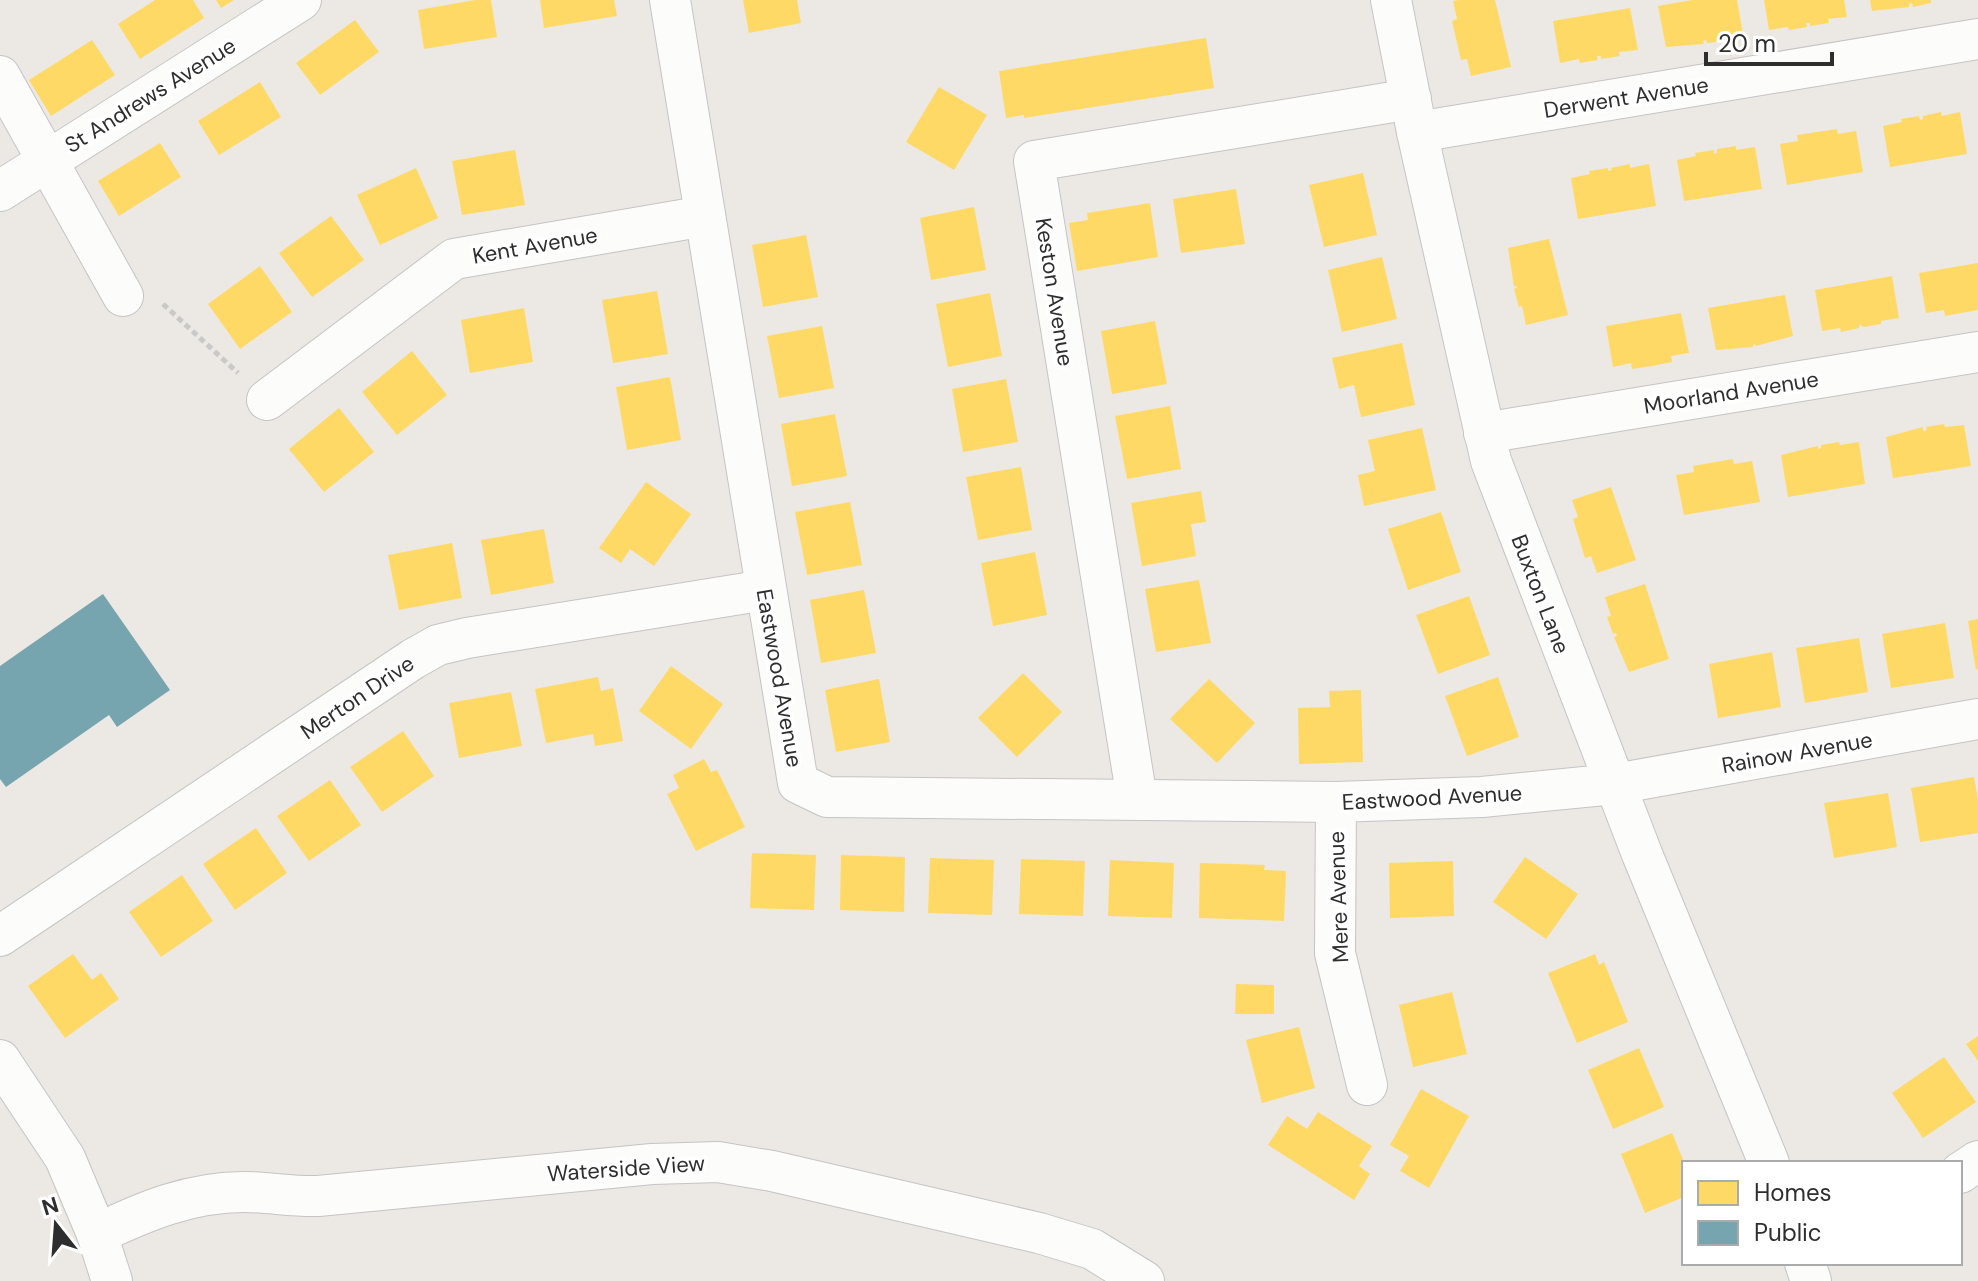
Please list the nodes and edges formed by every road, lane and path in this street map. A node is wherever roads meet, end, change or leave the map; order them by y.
1 (301, 0) edge
2 (670, 0) edge
3 (1391, 0) edge
4 (1978, 39) edge
5 (0, 76) edge
6 (1414, 115) junction
7 (49, 160) junction
8 (0, 191) edge
9 (705, 216) junction
10 (123, 296) joint
11 (1978, 352) edge
12 (267, 400) joint
13 (1484, 433) junction
14 (765, 590) junction
15 (1978, 719) edge
16 (1615, 784) junction
17 (1137, 799) junction
18 (1336, 802) junction
19 (0, 936) edge
20 (0, 1060) edge
21 (1367, 1085) dead end
22 (1768, 1161) edge
23 (97, 1234) junction
24 (112, 1281) edge
25 (1144, 1281) edge

1 - 7 street, St Andrews Avenue
2 - 9 street, Eastwood Avenue
3 - 6 street, Buxton Lane
4 - 6 street, Derwent Avenue
5 - 7 street
6 - 13 street, Buxton Lane
6 - 17 street, Keston Avenue
7 - 8 street, St Andrews Avenue
7 - 10 street
9 - 12 street, Kent Avenue
9 - 14 street, Eastwood Avenue
10 - 12 path
11 - 13 street, Moorland Avenue
13 - 16 street, Buxton Lane
14 - 17 street, Eastwood Avenue
14 - 19 street, Merton Drive
15 - 16 street, Rainow Avenue
16 - 18 street, Eastwood Avenue
16 - 22 street, Buxton Lane
17 - 18 street, Eastwood Avenue
18 - 21 street, Mere Avenue
20 - 23 street
23 - 24 street
23 - 25 street, Waterside View

